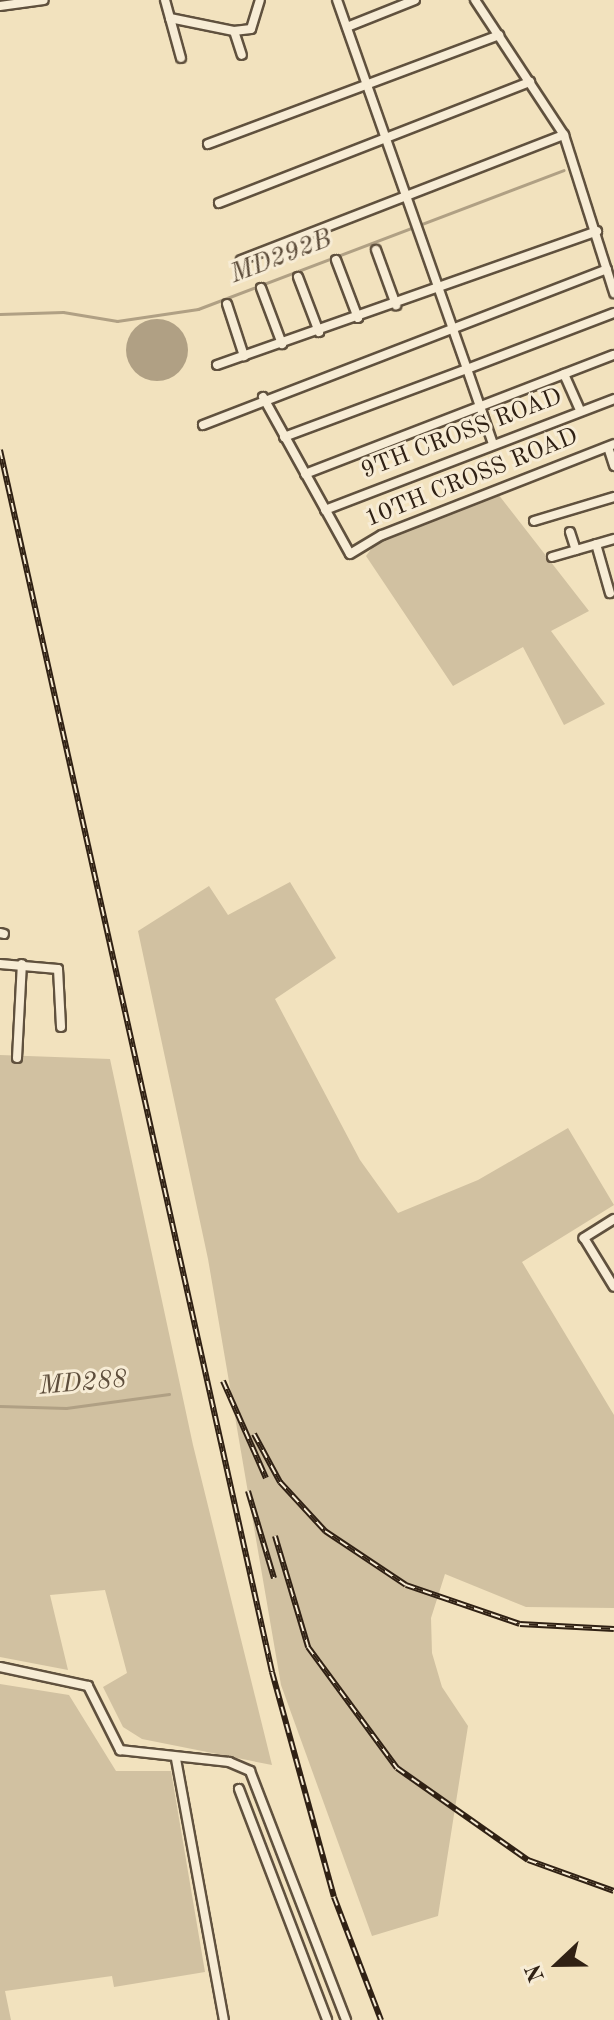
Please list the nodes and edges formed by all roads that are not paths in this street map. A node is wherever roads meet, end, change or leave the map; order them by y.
1 (44, 0) edge
2 (165, 0) edge
3 (260, 0) edge
4 (337, 0) edge
5 (415, 0) edge
6 (475, 0) edge
7 (0, 6) edge
8 (170, 18) junction
9 (347, 27) junction
10 (234, 31) junction
11 (499, 35) junction
12 (242, 55) dead end
13 (181, 58) dead end
14 (530, 82) junction
15 (367, 85) junction
16 (564, 135) junction
17 (385, 139) junction
18 (208, 144) dead end
19 (405, 197) junction
20 (219, 203) dead end
21 (597, 231) junction
22 (376, 250) dead end
23 (241, 260) dead end
24 (336, 260) dead end
25 (607, 269) junction
26 (298, 277) dead end
27 (261, 288) dead end
28 (437, 289) junction
29 (614, 293) edge
30 (227, 304) dead end
31 (396, 305) junction
32 (614, 313) edge
33 (358, 318) junction
34 (450, 328) junction
35 (319, 332) junction
36 (282, 344) junction
37 (614, 355) edge
38 (244, 356) junction
39 (217, 365) dead end
40 (467, 369) junction
41 (564, 374) junction
42 (263, 397) junction
43 (614, 399) edge
44 (480, 406) junction
45 (580, 410) junction
46 (203, 425) dead end
47 (284, 437) junction
48 (493, 444) junction
49 (611, 446) edge
50 (614, 466) edge
51 (305, 474) junction
52 (614, 497) edge
53 (325, 510) junction
54 (534, 521) dead end
55 (570, 532) dead end
56 (614, 539) edge
57 (596, 544) junction
58 (576, 550) junction
59 (552, 557) dead end
60 (610, 593) dead end
61 (0, 964) edge
62 (22, 964) junction
63 (61, 1027) dead end
64 (17, 1058) dead end
65 (614, 1219) edge
66 (614, 1287) edge
67 (0, 1667) edge
68 (176, 1759) junction
69 (239, 1789) dead end
70 (224, 2020) edge
71 (327, 2020) edge
72 (346, 2020) edge

1 - 7 street
2 - 8 street
3 - 10 street
4 - 9 street
5 - 9 street
6 - 11 street
8 - 10 street
8 - 13 street
9 - 15 street
10 - 12 street
11 - 14 street
11 - 15 street
14 - 16 street
14 - 17 street
15 - 17 street
15 - 18 street
16 - 19 street
16 - 21 street
17 - 19 street
17 - 20 street
19 - 23 street
19 - 28 street
21 - 25 street
21 - 28 street
22 - 31 street
24 - 33 street
25 - 29 street
25 - 34 street
26 - 35 street
27 - 36 street
28 - 31 street
28 - 34 street
30 - 38 street
31 - 33 street
32 - 40 street
33 - 35 street
34 - 40 street
34 - 42 street
35 - 36 street
36 - 38 street
37 - 41 street
38 - 39 street
40 - 44 street
40 - 47 street
41 - 44 street
41 - 45 street
42 - 46 street
42 - 47 street
43 - 45 street, 9TH CROSS ROAD
44 - 48 street
44 - 51 street
45 - 48 street, 9TH CROSS ROAD
47 - 51 street
48 - 53 street, 9TH CROSS ROAD
49 - 50 street
49 - 53 street, 10TH CROSS ROAD
51 - 53 street
52 - 54 street
55 - 58 street
56 - 57 street
57 - 58 street
57 - 60 street
58 - 59 street
61 - 62 street
62 - 63 street
62 - 64 street
65 - 66 street
67 - 68 street
68 - 70 street
68 - 72 street
69 - 71 street

